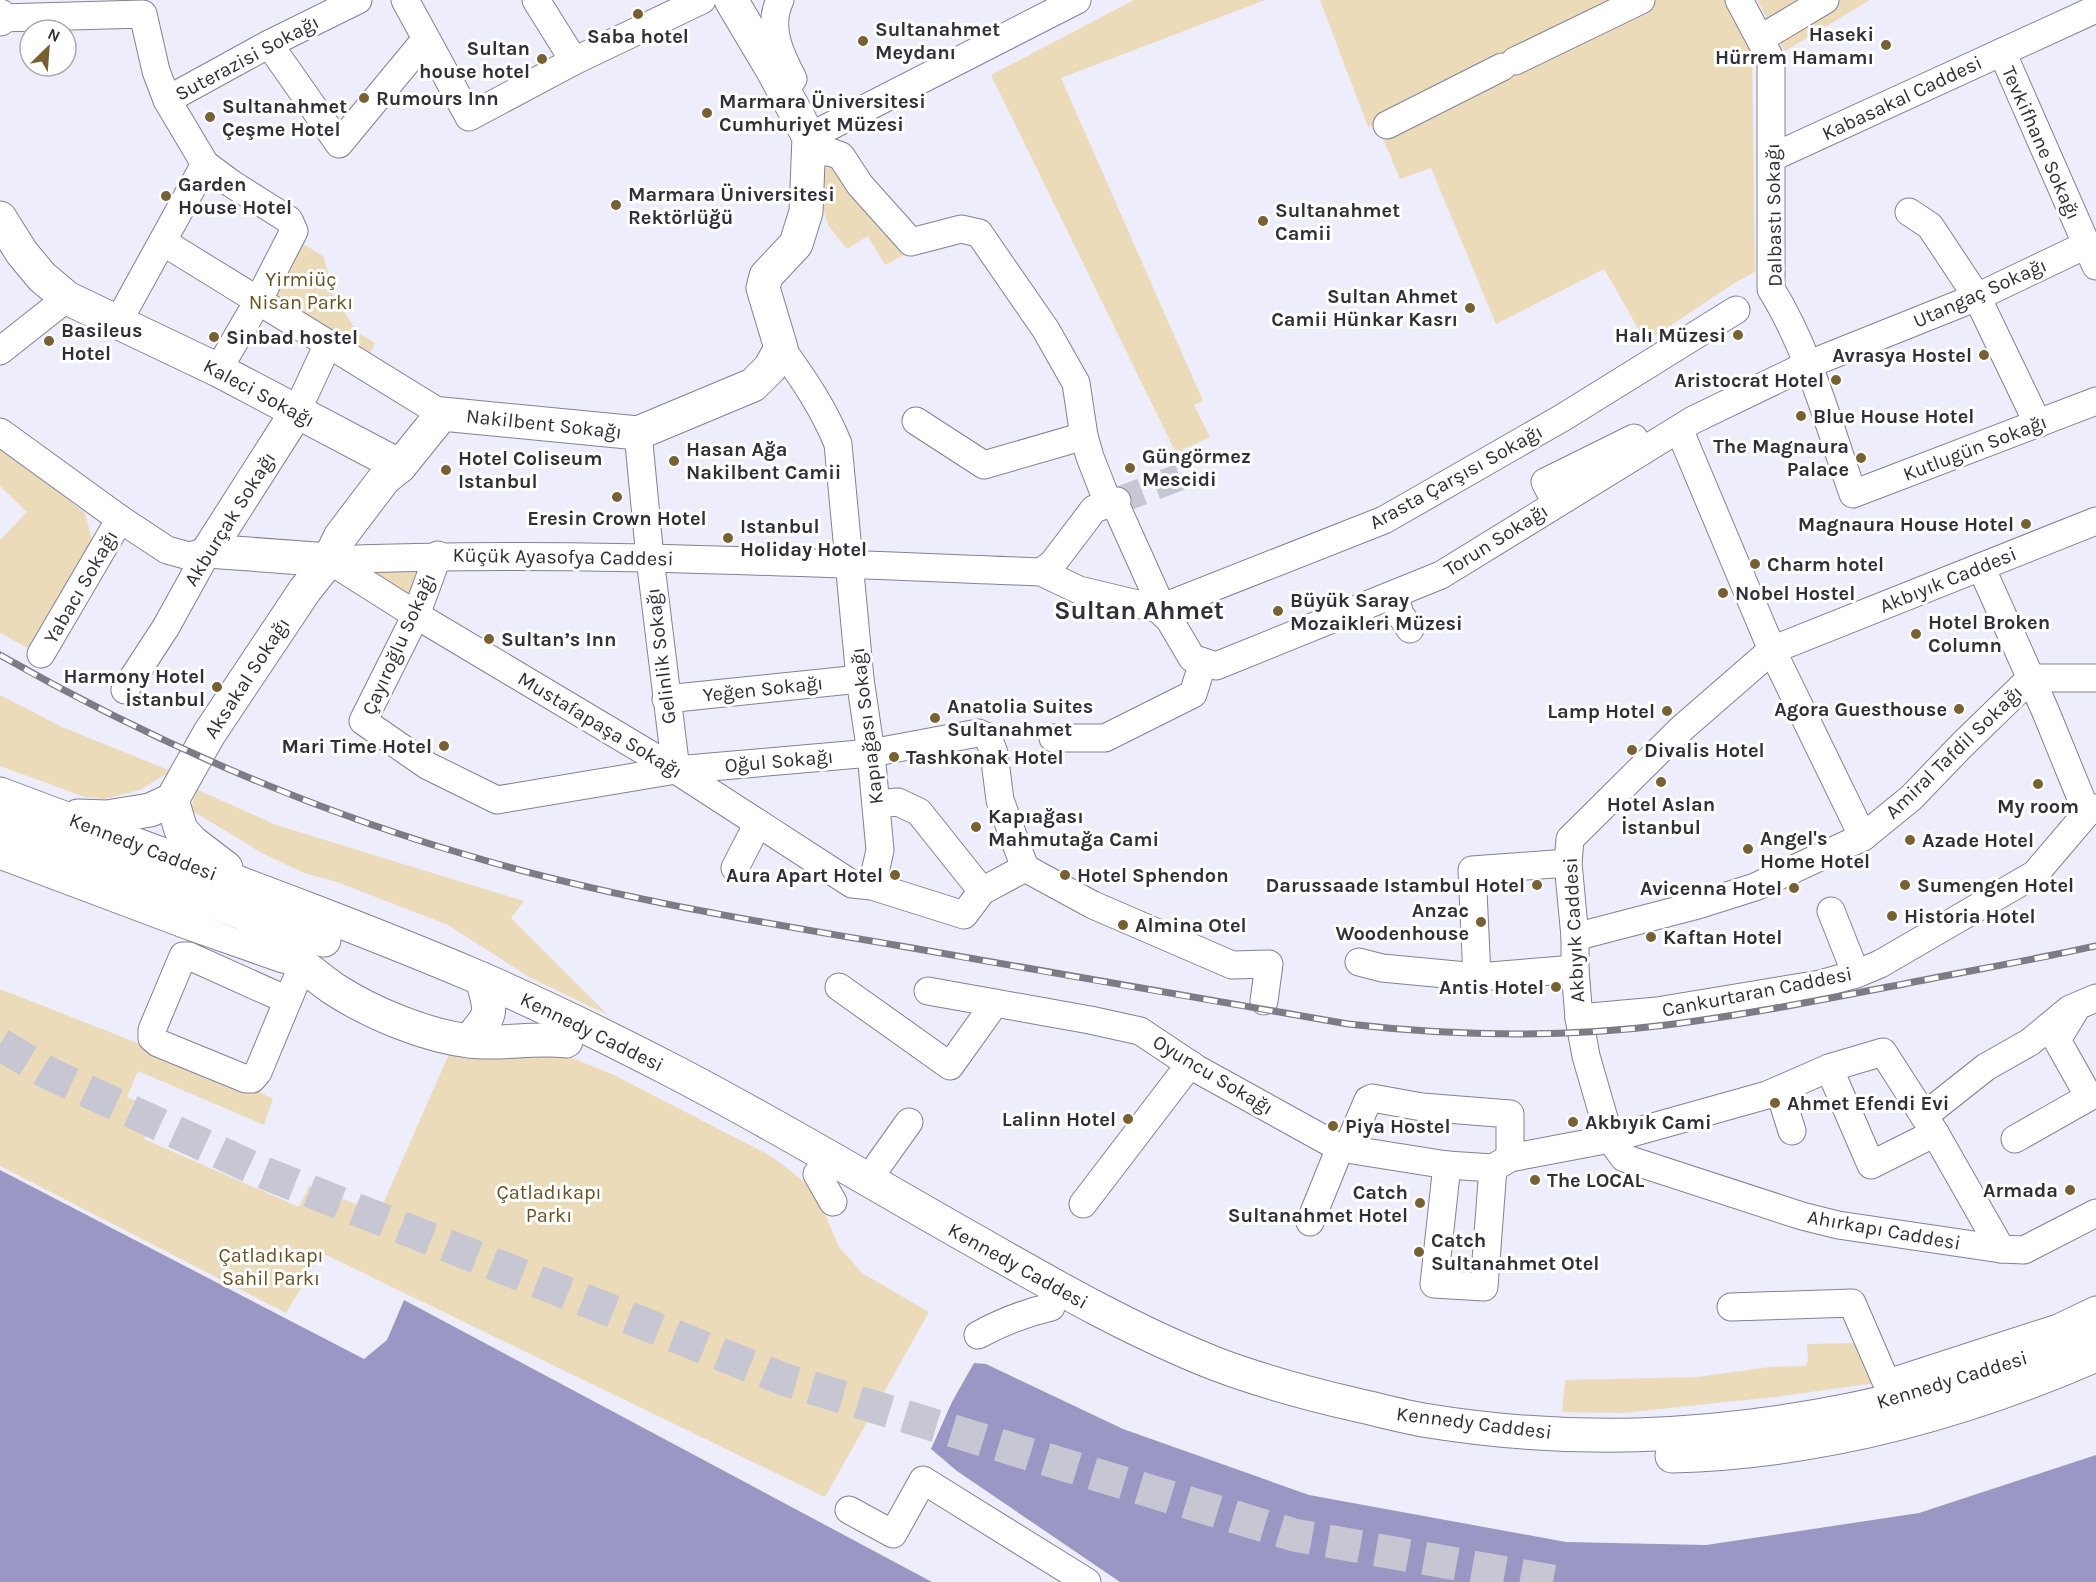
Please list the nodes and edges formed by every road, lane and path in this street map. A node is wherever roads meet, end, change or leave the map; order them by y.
1 (358, 0) edge
2 (405, 0) edge
3 (536, 0) edge
4 (702, 0) edge
5 (731, 0) edge
6 (780, 0) edge
7 (1077, 0) edge
8 (1641, 0) edge
9 (1739, 0) edge
10 (1825, 0) edge
11 (138, 7) edge
12 (2096, 9) edge
13 (0, 18) edge
14 (1760, 39) junction
15 (425, 40) junction
16 (269, 44) junction
17 (2002, 52) junction
18 (574, 61) junction
19 (167, 100) junction
20 (1387, 125) dead end
21 (813, 142) junction
22 (1773, 158) junction
23 (205, 164) junction
24 (1909, 212) dead end
25 (1, 220) edge
26 (163, 242) junction
27 (2091, 256) edge
28 (1977, 297) junction
29 (67, 298) junction
30 (258, 301) junction
31 (1736, 310) dead end
32 (118, 322) junction
33 (328, 345) junction
34 (781, 348) junction
35 (0, 351) edge
36 (1813, 368) junction
37 (218, 370) junction
38 (2096, 401) edge
39 (296, 413) junction
40 (441, 414) junction
41 (916, 421) dead end
42 (2038, 424) junction
43 (1678, 429) junction
44 (0, 432) edge
45 (638, 434) junction
46 (1084, 436) junction
47 (400, 466) junction
48 (1853, 494) joint
49 (1113, 502) junction
50 (120, 519) junction
51 (2096, 521) edge
52 (208, 552) junction
53 (252, 554) junction
54 (438, 555) junction
55 (650, 558) junction
56 (329, 560) junction
57 (850, 565) junction
58 (1982, 567) junction
59 (1041, 572) junction
60 (305, 590) junction
61 (1160, 608) junction
62 (416, 615) junction
63 (1773, 650) junction
64 (41, 654) dead end
65 (1203, 662) junction
66 (2031, 678) junction
67 (2096, 678) edge
68 (860, 679) junction
69 (124, 690) dead end
70 (666, 699) junction
71 (1053, 738) dead end
72 (871, 753) junction
73 (676, 770) junction
74 (0, 794) edge
75 (172, 800) junction
76 (876, 804) junction
77 (2091, 811) edge
78 (59, 816) junction
79 (758, 824) junction
80 (0, 826) edge
81 (1863, 837) junction
82 (0, 855) edge
83 (1568, 863) junction
84 (735, 868) dead end
85 (1025, 868) junction
86 (872, 885) junction
87 (982, 891) junction
88 (1093, 906) junction
89 (239, 911) junction
90 (1831, 911) dead end
91 (316, 914) junction
92 (1110, 937) dead end
93 (1575, 937) junction
94 (1359, 962) dead end
95 (303, 964) junction
96 (1575, 969) junction
97 (1856, 974) junction
98 (1477, 977) junction
99 (839, 987) dead end
100 (928, 991) dead end
101 (486, 993) junction
102 (287, 1000) junction
103 (1264, 1001) dead end
104 (2087, 1002) edge
105 (995, 1003) junction
106 (1579, 1018) junction
107 (470, 1041) junction
108 (566, 1041) junction
109 (1190, 1064) junction
110 (1829, 1068) junction
111 (1779, 1090) junction
112 (909, 1122) dead end
113 (1930, 1124) junction
114 (1792, 1131) dead end
115 (1610, 1139) junction
116 (2015, 1139) dead end
117 (1343, 1148) junction
118 (1502, 1163) junction
119 (879, 1164) dead end
120 (1447, 1164) junction
121 (817, 1174) junction
122 (832, 1202) dead end
123 (1083, 1204) dead end
124 (2096, 1213) edge
125 (1310, 1222) dead end
126 (2001, 1249) junction
127 (1051, 1307) junction
128 (1731, 1307) dead end
129 (2096, 1311) edge
130 (2096, 1329) edge
131 (978, 1335) dead end
132 (2096, 1355) edge
133 (1891, 1391) junction
134 (1813, 1443) junction
135 (849, 1510) dead end
136 (1087, 1582) edge

1 - 16 street, Suterazisi Sokağı
2 - 15 street
3 - 18 street
4 - 18 street
5 - 21 main road
6 - 21 street
7 - 21 street
8 - 20 street
9 - 14 street, Dalbastı Sokağı
10 - 14 street
11 - 13 street
11 - 19 street
12 - 17 street, Kabasakal Caddesi
14 - 22 street, Dalbastı Sokağı
15 - 16 street
15 - 18 street
16 - 19 street, Suterazisi Sokağı
17 - 22 street, Kabasakal Caddesi
17 - 27 street, Tevkifhane Sokağı
19 - 23 street
21 - 34 main road
21 - 46 street
22 - 36 street, Dalbastı Sokağı
23 - 26 street
23 - 30 street
24 - 28 street
25 - 29 main road, Kaleci Sokağı
26 - 30 street
26 - 32 street
27 - 28 street, Utangaç Sokağı
28 - 36 street, Utangaç Sokağı
28 - 42 street
29 - 32 main road, Kaleci Sokağı
29 - 35 street
30 - 33 street
30 - 37 street
31 - 61 street, Arasta Çarşısı Sokağı
32 - 37 main road, Kaleci Sokağı
33 - 39 street, Akburçak Sokağı
33 - 40 street
34 - 45 main road, Nakilbent Sokağı
34 - 57 street, Kapıağası Sokağı
36 - 43 street, Torun Sokağı
36 - 48 street, Dalbastı Sokağı
37 - 39 main road, Kaleci Sokağı
38 - 42 street, Kutlugün Sokağı
39 - 47 main road, Kaleci Sokağı
39 - 52 main road, Akburçak Sokağı
40 - 45 main road, Nakilbent Sokağı
40 - 47 main road, Aksakal Sokağı
41 - 46 street
42 - 48 street, Kutlugün Sokağı
43 - 63 street
43 - 65 street, Torun Sokağı
44 - 50 street, Küçük Ayasofya Caddesi
45 - 55 street, Gelinlik Sokağı
46 - 49 street
47 - 56 main road, Aksakal Sokağı
49 - 59 street
49 - 61 street
50 - 52 street, Küçük Ayasofya Caddesi
50 - 64 street, Yabacı Sokağı
51 - 58 street, Akbıyık Caddesi
52 - 53 main road, Küçük Ayasofya Caddesi
52 - 69 street, Akburçak Sokağı
53 - 56 main road, Küçük Ayasofya Caddesi
53 - 60 main road
54 - 55 street, Küçük Ayasofya Caddesi
54 - 56 street, Küçük Ayasofya Caddesi
54 - 62 street, Çayıroğlu Sokağı
55 - 57 street, Küçük Ayasofya Caddesi
55 - 70 street, Gelinlik Sokağı
56 - 60 main road, Aksakal Sokağı
56 - 62 street, Mustafapaşa Sokağı
57 - 59 street, Küçük Ayasofya Caddesi
57 - 68 street, Kapıağası Sokağı
58 - 63 street, Akbıyık Caddesi
58 - 66 street
59 - 61 street, Küçük Ayasofya Caddesi
60 - 75 main road, Aksakal Sokağı
61 - 65 street
62 - 73 street, Mustafapaşa Sokağı
62 - 73 street, Çayıroğlu Sokağı
63 - 81 street
63 - 83 street, Akbıyık Caddesi
65 - 71 street
66 - 67 street
66 - 77 street
66 - 81 street, Amiral Tafdil Sokağı
68 - 70 street, Yeğen Sokağı
68 - 72 street, Kapıağası Sokağı
70 - 73 street, Gelinlik Sokağı
72 - 73 street, Oğul Sokağı
72 - 76 street, Kapıağası Sokağı
72 - 85 street, Oğul Sokağı
73 - 79 street, Mustafapaşa Sokağı
74 - 78 main road, Kennedy Caddesi
75 - 78 main road
75 - 91 main road
76 - 86 street, Kapıağası Sokağı
76 - 87 street
77 - 97 street, Cankurtaran Caddesi
78 - 91 main road, Kennedy Caddesi
79 - 84 street
79 - 86 street, Mustafapaşa Sokağı
80 - 89 main road, Kennedy Caddesi
81 - 93 street, Amiral Tafdil Sokağı
82 - 95 street
83 - 93 street, Akbıyık Caddesi
83 - 98 street
85 - 87 street
85 - 88 street
86 - 87 street, Mustafapaşa Sokağı
88 - 92 street
88 - 103 street
89 - 95 main road
89 - 101 main road, Kennedy Caddesi
90 - 97 street
91 - 101 main road, Kennedy Caddesi
93 - 96 street, Akbıyık Caddesi
94 - 98 street
95 - 102 street
95 - 107 main road
96 - 98 street
96 - 106 street, Akbıyık Caddesi
97 - 106 street, Cankurtaran Caddesi
99 - 105 street
100 - 105 street, Oyuncu Sokağı
101 - 107 main road
101 - 108 main road, Kennedy Caddesi
101 - 133 main road, Kennedy Caddesi
102 - 102 street
104 - 113 street
104 - 116 street
105 - 109 street, Oyuncu Sokağı
106 - 115 street, Akbıyık Caddesi
107 - 108 main road
108 - 121 main road, Kennedy Caddesi
109 - 117 street, Oyuncu Sokağı
109 - 123 street
110 - 111 street, Oyuncu Sokağı
110 - 113 street, Oyuncu Sokağı
110 - 113 street
111 - 114 street
111 - 115 street, Oyuncu Sokağı
112 - 119 street
113 - 126 street
115 - 118 street, Oyuncu Sokağı
115 - 126 street, Ahırkapı Caddesi
117 - 118 street
117 - 120 street, Oyuncu Sokağı
117 - 125 street
118 - 120 street, Oyuncu Sokağı
118 - 120 street
121 - 122 street
121 - 127 main road, Kennedy Caddesi
124 - 126 street, Ahırkapı Caddesi
127 - 131 street
127 - 134 main road, Kennedy Caddesi
128 - 133 street
129 - 133 street
130 - 133 main road, Kennedy Caddesi
132 - 134 main road, Kennedy Caddesi
133 - 134 main road
135 - 136 street

